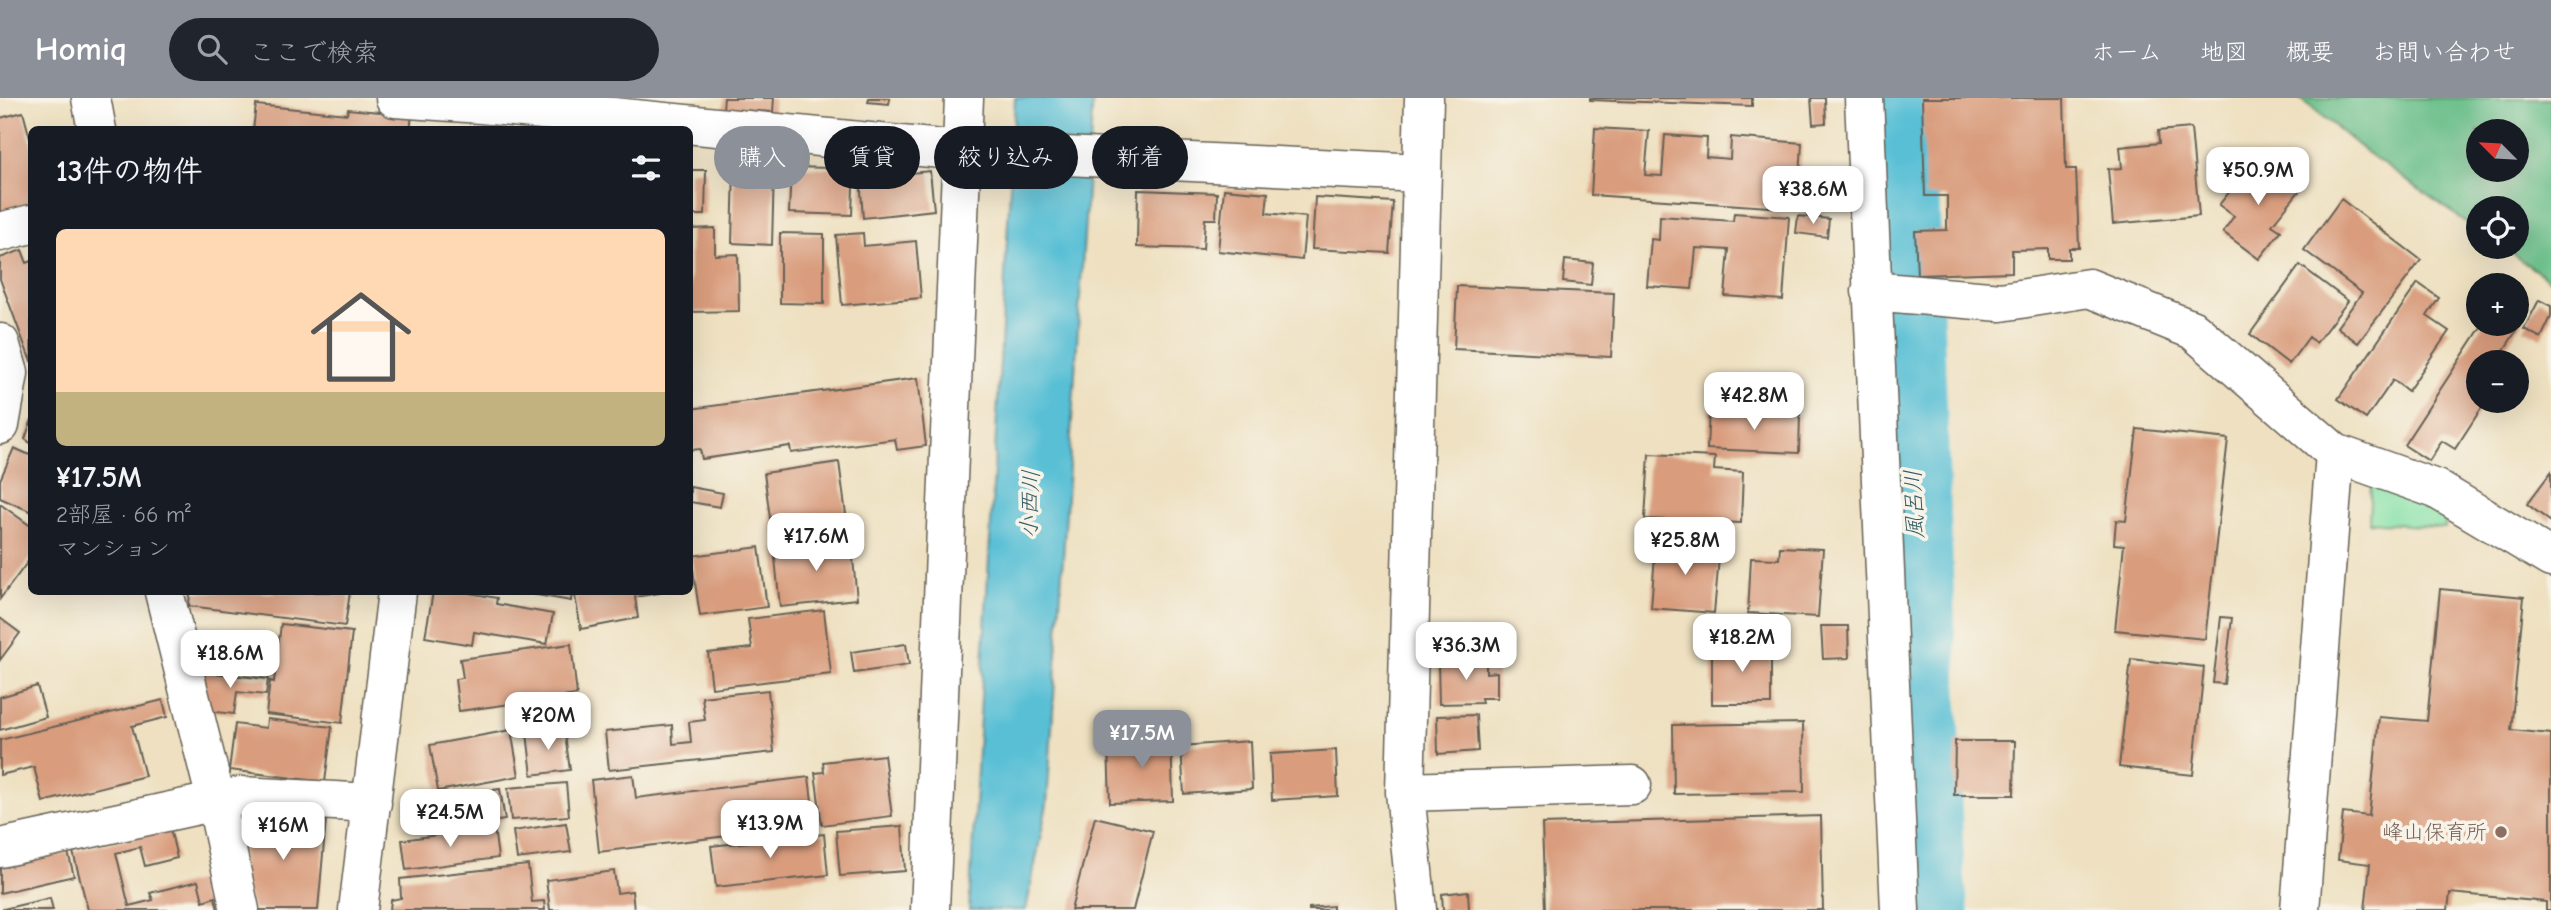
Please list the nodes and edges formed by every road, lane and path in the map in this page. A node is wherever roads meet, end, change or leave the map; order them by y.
1 (91, 98) edge
2 (395, 98) edge
3 (964, 98) edge
4 (1424, 98) edge
5 (1864, 98) edge
6 (453, 110) edge
7 (95, 126) edge
8 (652, 126) edge
9 (963, 126) edge
10 (693, 129) edge
11 (934, 149) edge
12 (1078, 156) edge
13 (1421, 173) junction
14 (960, 189) edge
15 (28, 225) edge
16 (0, 232) edge
17 (1871, 291) junction
18 (0, 343) edge
19 (0, 425) edge
20 (2335, 453) junction
21 (2551, 558) edge
22 (165, 595) edge
23 (397, 595) edge
24 (1632, 785) dead end
25 (1405, 792) junction
26 (216, 800) junction
27 (372, 803) junction
28 (0, 848) edge
29 (240, 910) edge
30 (358, 910) edge
31 (930, 910) edge
32 (1417, 910) edge
33 (1900, 910) edge
34 (2300, 910) edge

1 - 7 street
2 - 6 street
3 - 9 street
4 - 13 street
5 - 17 street
6 - 8 street
10 - 11 street
12 - 13 street
13 - 25 street
14 - 31 street
15 - 16 street
17 - 20 street
17 - 33 street
18 - 19 street
20 - 21 street
20 - 34 street
22 - 26 street
23 - 27 street
24 - 25 street
25 - 32 street
26 - 27 street
26 - 28 street
26 - 29 street
27 - 30 street

